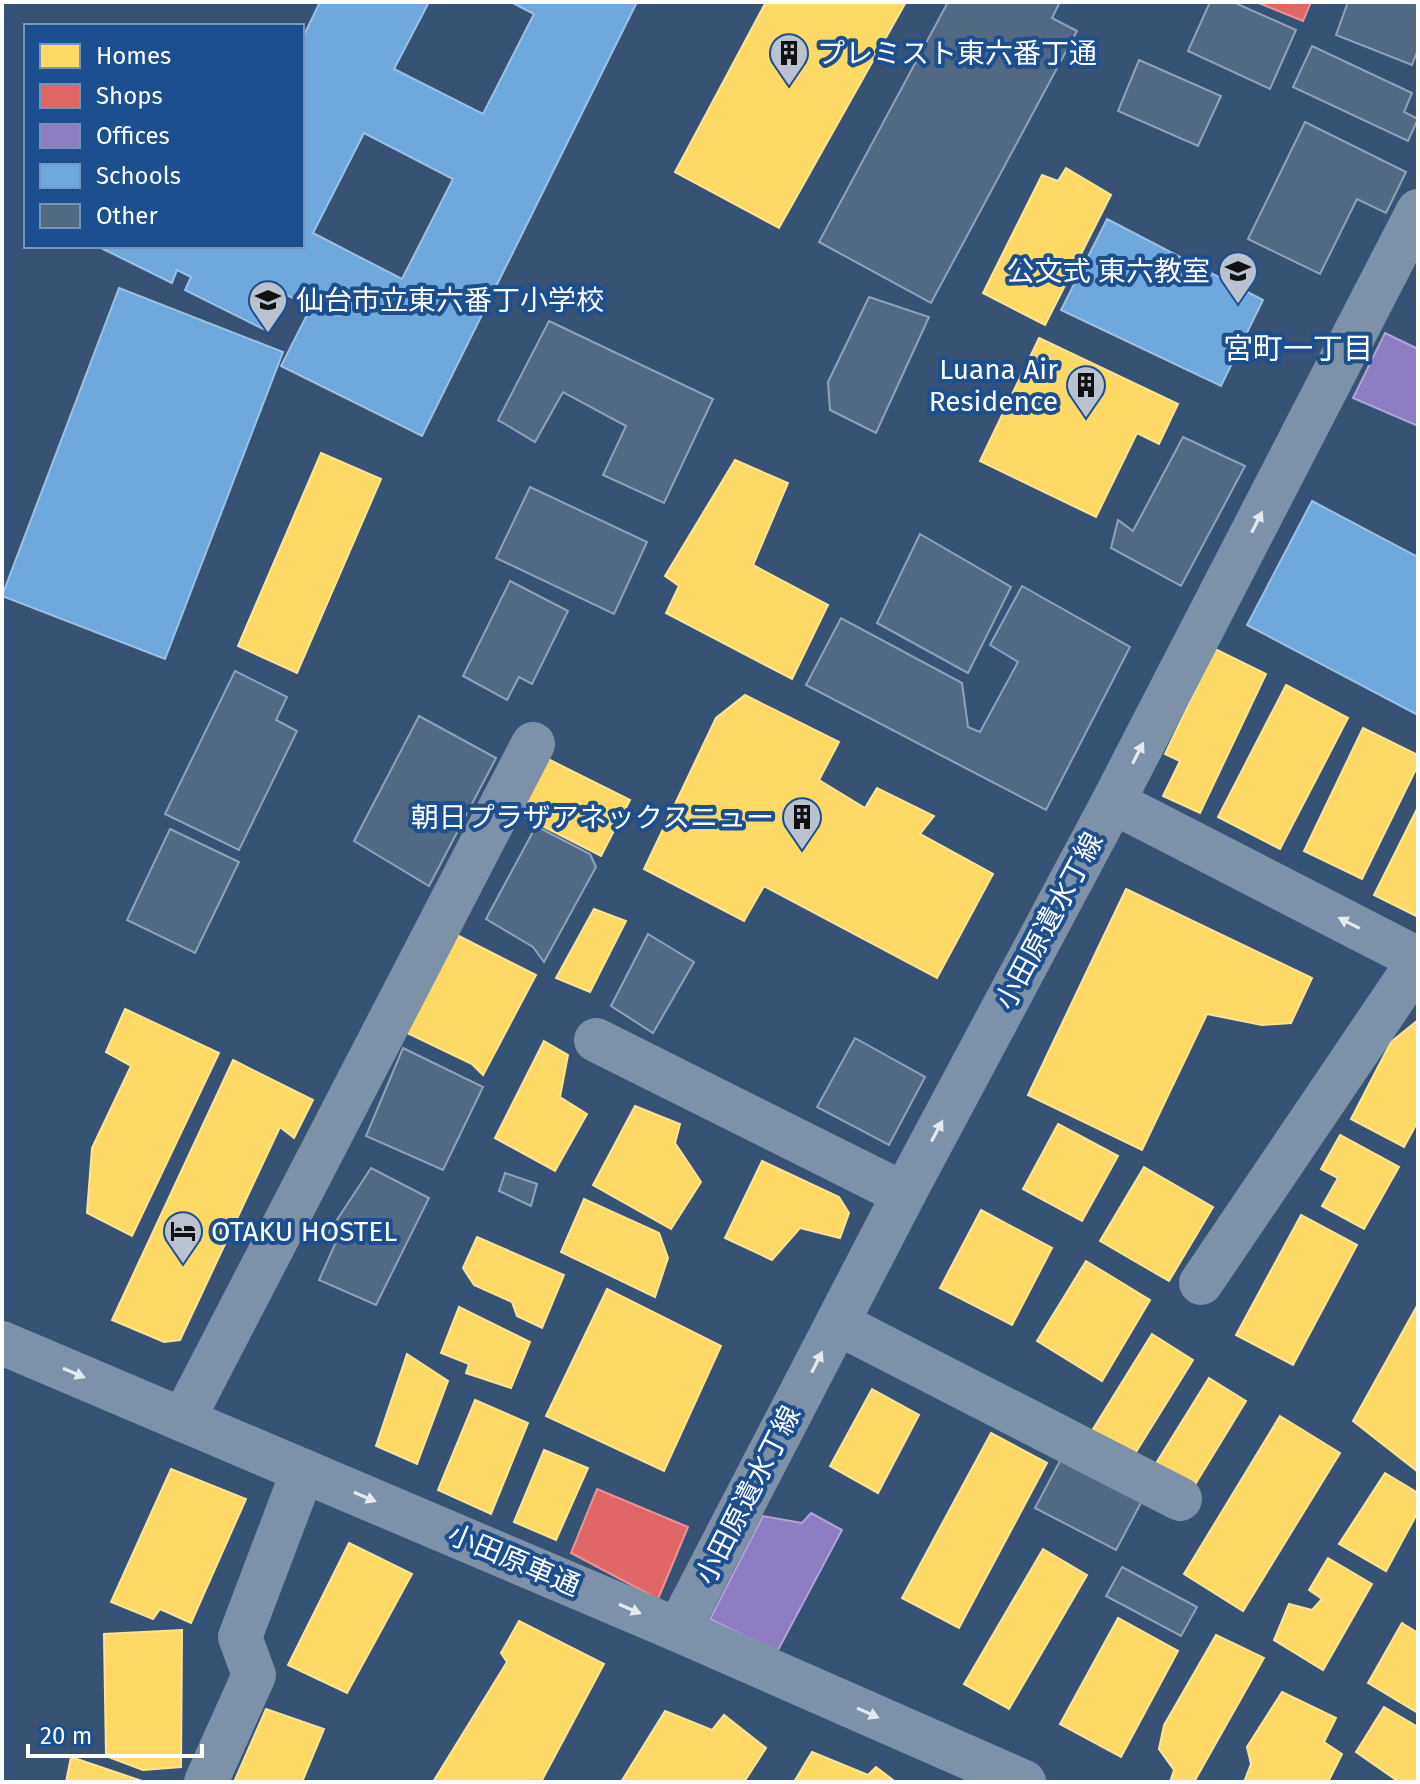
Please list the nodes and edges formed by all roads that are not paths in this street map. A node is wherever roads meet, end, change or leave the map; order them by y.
1 (1418, 211) edge
2 (533, 744) dead end
3 (1113, 802) junction
4 (1418, 960) edge
5 (596, 1040) dead end
6 (904, 1194) junction
7 (1201, 1283) dead end
8 (837, 1323) junction
9 (2, 1343) edge
10 (183, 1420) junction
11 (303, 1471) junction
12 (1180, 1499) dead end
13 (678, 1630) junction
14 (206, 1782) edge
15 (1024, 1782) edge

3 -> 1 street, 小田原遺水丁線
2 - 10 street
4 -> 3 street
6 -> 3 street, 小田原遺水丁線
4 - 7 street
5 - 6 street
6 - 8 street, 小田原遺水丁線
8 - 12 street
13 -> 8 street, 小田原遺水丁線
9 -> 10 street, 小田原車通
10 - 11 street, 小田原車通
11 -> 13 street, 小田原車通
11 - 14 street
13 -> 15 street, 小田原車通

